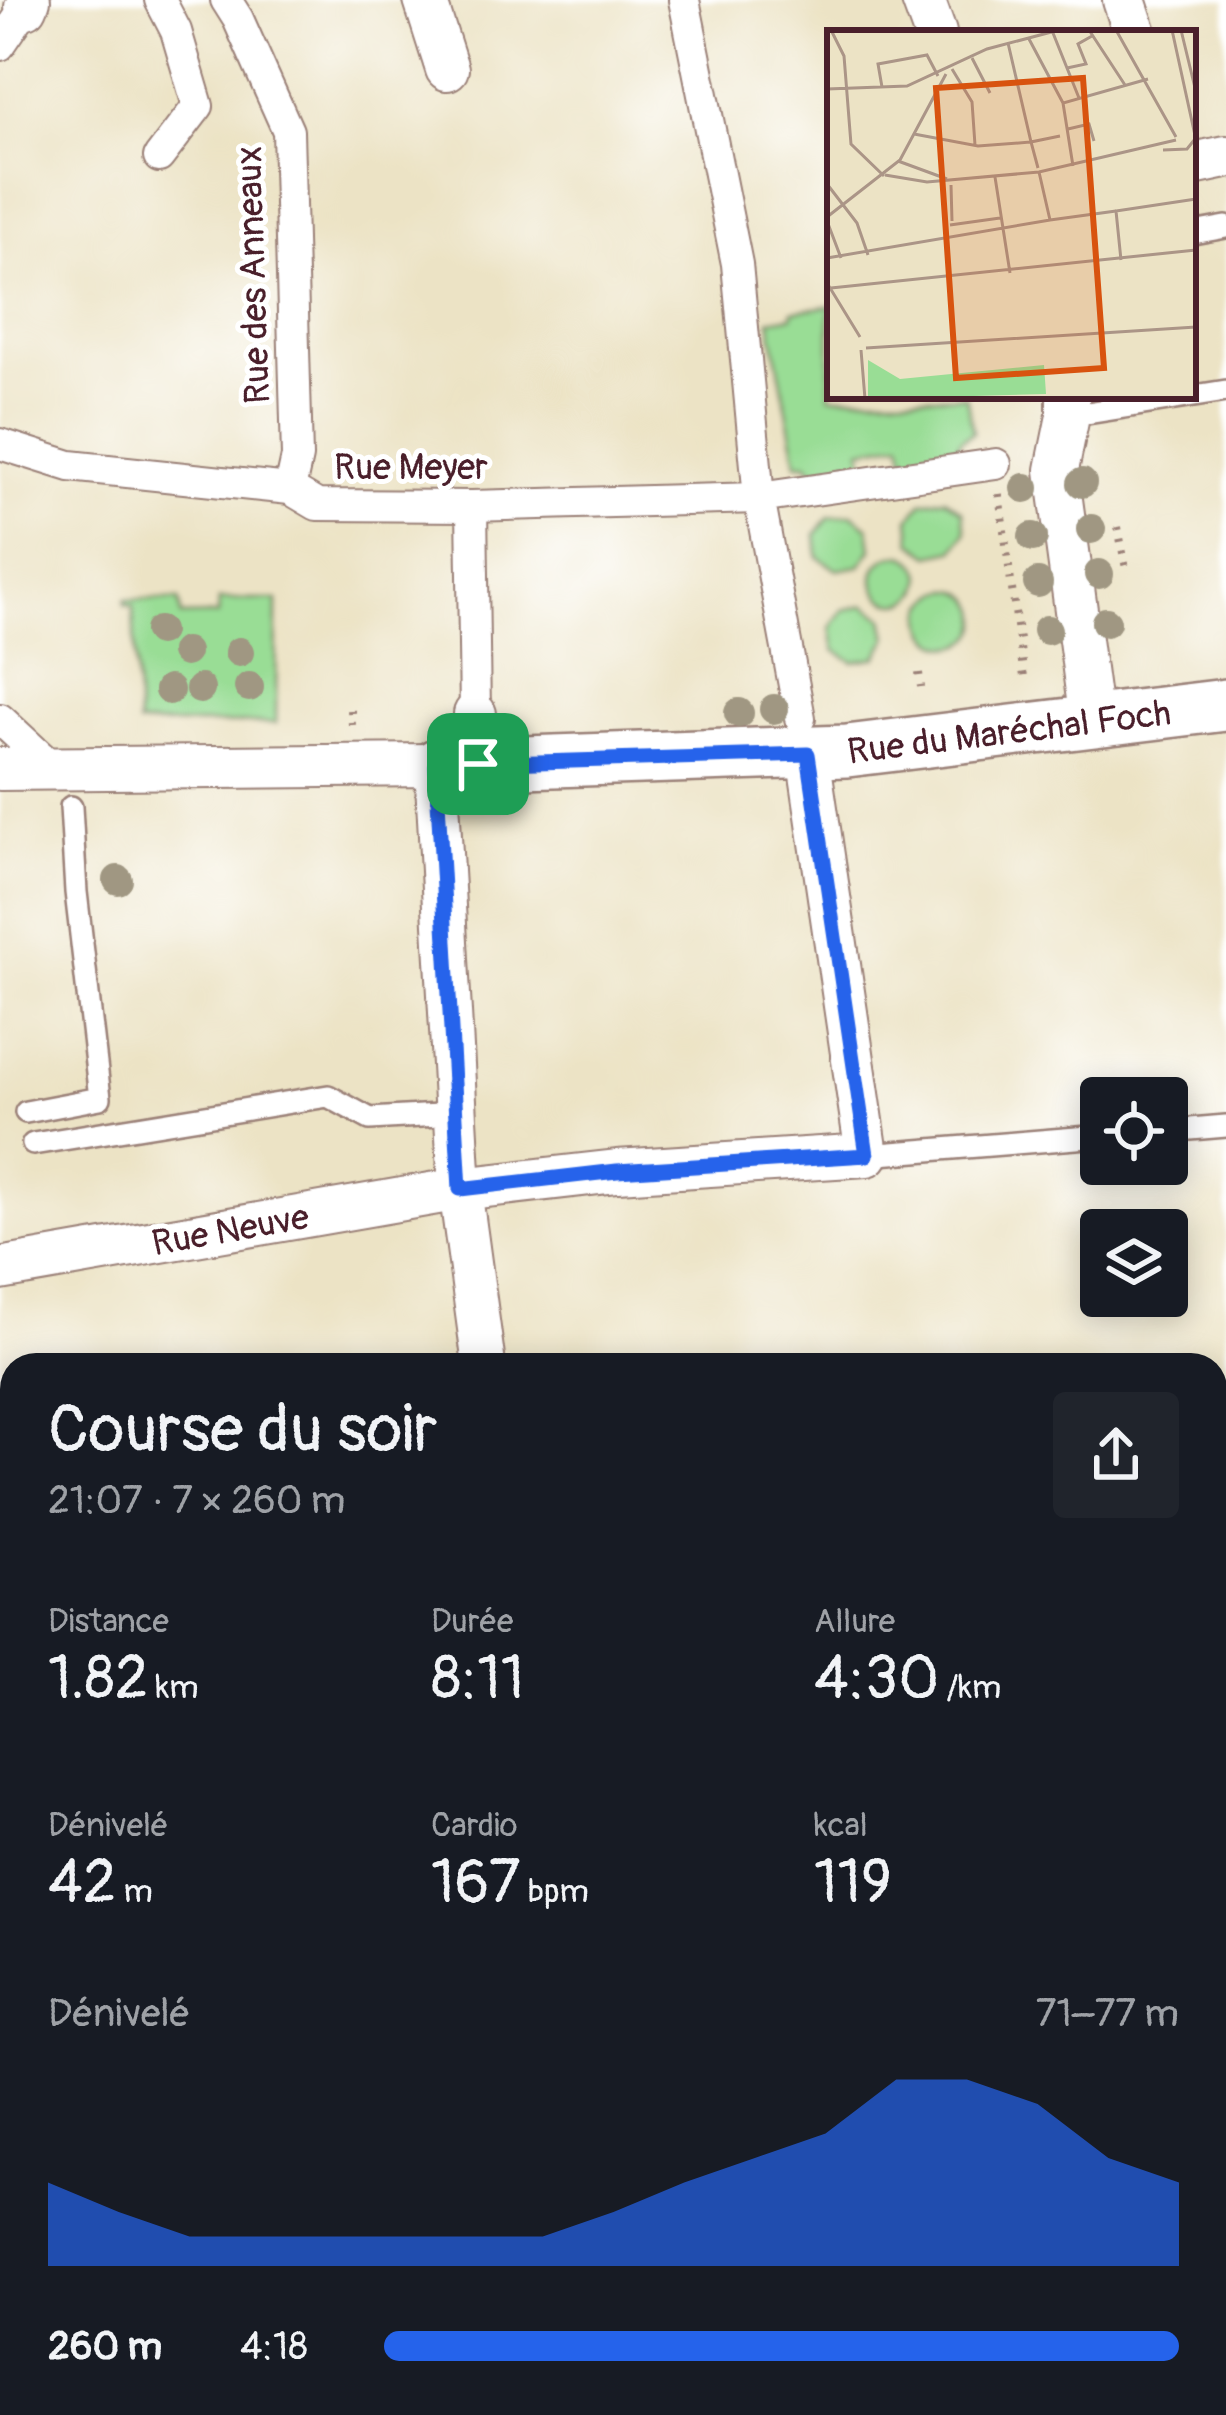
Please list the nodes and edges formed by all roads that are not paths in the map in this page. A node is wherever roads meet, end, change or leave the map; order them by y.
1 (160, 0) edge
2 (226, 0) edge
3 (425, 0) edge
4 (684, 0) edge
5 (922, 0) edge
6 (1124, 0) edge
7 (26, 2) edge
8 (933, 30) edge
9 (1134, 30) edge
10 (0, 45) edge
11 (448, 69) dead end
12 (159, 157) dead end
13 (1226, 157) edge
14 (1196, 163) edge
15 (1226, 227) edge
16 (1196, 232) edge
17 (1226, 391) edge
18 (1196, 397) edge
19 (1185, 399) edge
20 (1066, 422) edge
21 (0, 444) edge
22 (996, 464) dead end
23 (290, 489) junction
24 (759, 498) junction
25 (472, 506) junction
26 (1226, 705) edge
27 (0, 719) edge
28 (1091, 721) junction
29 (804, 736) junction
30 (463, 748) junction
31 (0, 769) edge
32 (63, 788) junction
33 (26, 1112) dead end
34 (456, 1114) junction
35 (1226, 1126) edge
36 (1188, 1129) edge
37 (1080, 1138) edge
38 (33, 1144) dead end
39 (867, 1155) junction
40 (460, 1189) junction
41 (0, 1269) edge
42 (482, 1353) edge

1 - 12 street
2 - 23 street, Rue des Anneaux
3 - 11 street
4 - 24 street
5 - 8 street
6 - 9 street
7 - 10 street
13 - 14 street
15 - 16 lane
17 - 18 lane
19 - 20 lane
20 - 28 street
21 - 23 street, Rue Meyer
22 - 24 street, Rue Meyer
23 - 25 street, Rue Meyer
24 - 25 street, Rue Meyer
24 - 29 street
25 - 30 street
26 - 28 street, Rue du Maréchal Foch
27 - 32 street
28 - 29 street, Rue du Maréchal Foch
29 - 30 street, Rue du Maréchal Foch
29 - 39 street
30 - 32 street, Rue du Maréchal Foch
30 - 34 street
31 - 32 street, Rue du Maréchal Foch
32 - 33 lane
34 - 38 lane
34 - 40 street
35 - 36 lane
37 - 39 lane
39 - 40 street, Rue Neuve
40 - 41 street, Rue Neuve
40 - 42 street

